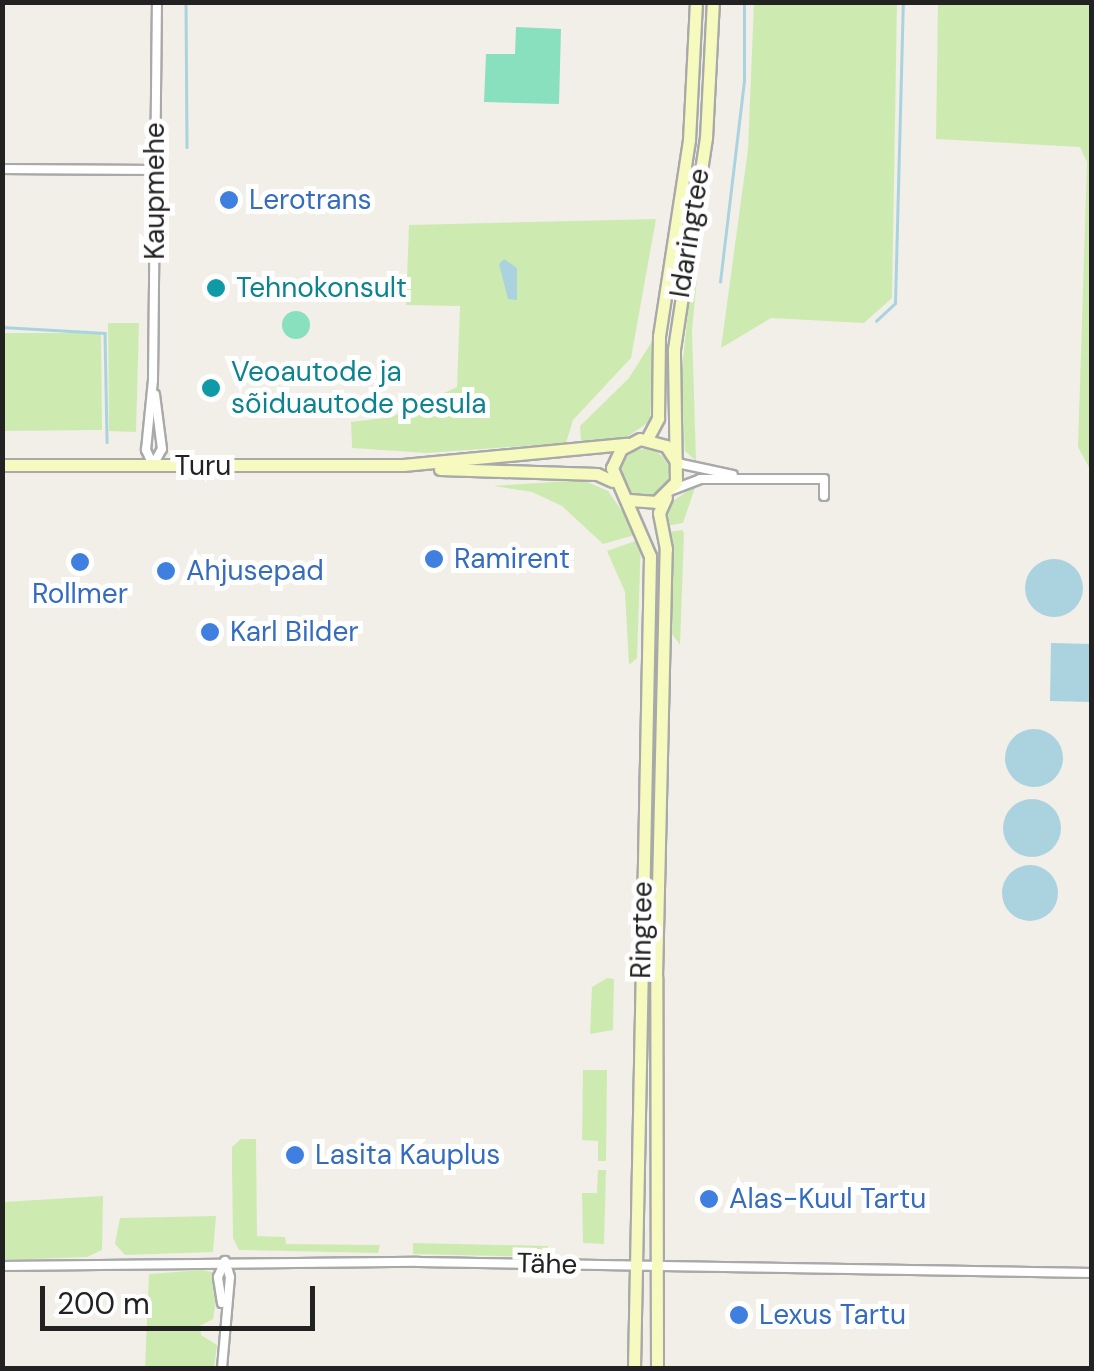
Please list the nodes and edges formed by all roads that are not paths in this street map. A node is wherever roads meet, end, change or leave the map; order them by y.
1 (156, 2) edge
2 (696, 2) edge
3 (712, 2) edge
4 (2, 168) edge
5 (155, 170) junction
6 (153, 380) junction
7 (647, 439) junction
8 (627, 444) junction
9 (676, 463) junction
10 (2, 465) edge
11 (153, 466) junction
12 (404, 466) junction
13 (742, 478) junction
14 (614, 482) junction
15 (669, 494) junction
16 (824, 496) dead end
17 (626, 498) junction
18 (224, 1261) junction
19 (2, 1266) edge
20 (637, 1267) junction
21 (660, 1268) junction
22 (1092, 1273) edge
23 (222, 1368) edge
24 (634, 1368) edge
25 (657, 1368) edge

1 - 5 street, Kaupmehe
2 - 7 main road, Idaringtee
3 - 9 main road, Idaringtee
4 - 5 street
5 - 6 street, Kaupmehe
6 - 11 street, Kaupmehe
6 - 11 street, Kaupmehe
7 - 8 main road
7 - 9 main road
8 - 12 main road, Turu
8 - 14 main road
9 - 13 street
9 - 15 main road
10 - 11 main road, Turu
11 - 12 main road, Turu
12 - 14 main road, Turu
13 - 15 street
13 - 16 street
14 - 17 main road
15 - 17 main road
15 - 21 main road, Ringtee
17 - 20 main road, Ringtee
18 - 19 street, Tähe
18 - 20 street, Tähe
18 - 23 street
20 - 21 street, Tähe
20 - 24 main road, Ringtee
21 - 22 street, Tähe
21 - 25 main road, Ringtee

